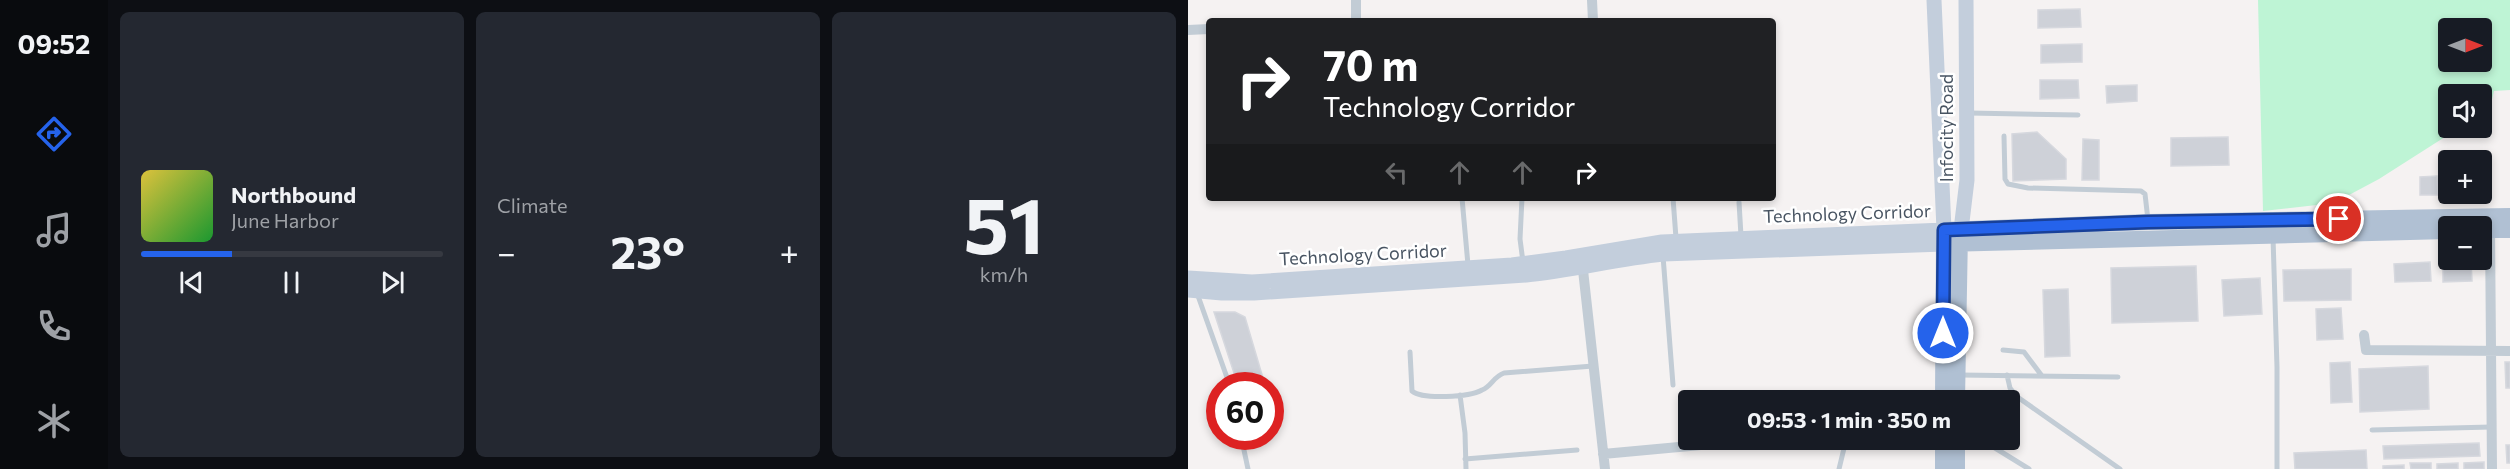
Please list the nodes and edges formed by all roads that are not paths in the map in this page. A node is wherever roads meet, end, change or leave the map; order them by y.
1 (1356, 0) edge
2 (1592, 0) edge
3 (1934, 0) edge
4 (1966, 0) edge
5 (1356, 18) edge
6 (1593, 18) edge
7 (1206, 28) edge
8 (1188, 30) edge
9 (1967, 113) junction
10 (2078, 115) dead end
11 (2004, 136) dead end
12 (1462, 201) edge
13 (1522, 201) edge
14 (1673, 201) edge
15 (1739, 202) dead end
16 (2510, 216) edge
17 (2148, 222) junction
18 (2492, 230) edge
19 (2510, 230) edge
20 (2438, 231) edge
21 (2273, 234) junction
22 (1952, 237) junction
23 (1741, 238) junction
24 (1676, 241) junction
25 (1663, 254) junction
26 (1582, 261) junction
27 (1523, 263) junction
28 (1469, 268) junction
29 (2487, 270) edge
30 (1188, 278) edge
31 (1192, 291) edge
32 (2364, 335) dead end
33 (2003, 350) dead end
34 (2490, 350) junction
35 (2510, 351) edge
36 (1410, 352) dead end
37 (1593, 366) junction
38 (1224, 372) edge
39 (1957, 375) junction
40 (2007, 375) junction
41 (2042, 376) junction
42 (2118, 376) dead end
43 (1673, 385) dead end
44 (1944, 390) edge
45 (1957, 390) edge
46 (1460, 395) junction
47 (2491, 427) junction
48 (2372, 430) dead end
49 (1678, 447) edge
50 (1244, 450) edge
51 (1577, 450) dead end
52 (1844, 450) edge
53 (1943, 450) edge
54 (1957, 450) edge
55 (1998, 450) edge
56 (1603, 454) junction
57 (1465, 459) junction
58 (1248, 469) edge
59 (1466, 469) edge
60 (1605, 469) edge
61 (1839, 469) edge
62 (1943, 469) edge
63 (1957, 469) edge
64 (2029, 469) edge
65 (2120, 469) edge
66 (2277, 469) edge
67 (2492, 469) edge

1 - 5 street
2 - 6 street
3 - 22 street, Infocity Road
4 - 9 street, Infocity Road
7 - 8 street
9 - 10 lane
9 - 22 street, Infocity Road
11 - 17 lane
12 - 28 lane
13 - 27 lane
14 - 24 lane
15 - 23 lane
16 - 17 main road, Technology Corridor
17 - 22 main road, Technology Corridor
18 - 19 main road
20 - 21 main road
21 - 22 main road
21 - 66 lane
22 - 23 street, Technology Corridor
22 - 25 street
22 - 39 main road, Infocity Road
22 - 44 main road, Infocity Road
23 - 24 street, Technology Corridor
24 - 26 street, Technology Corridor
25 - 26 street
25 - 43 lane
26 - 27 street, Technology Corridor
26 - 31 street
26 - 37 street
27 - 28 street, Technology Corridor
28 - 30 street, Technology Corridor
29 - 34 street
31 - 38 lane
32 - 34 street
33 - 41 lane
34 - 35 street
34 - 47 street
36 - 46 lane
37 - 46 lane
37 - 56 street
39 - 40 lane
39 - 45 main road, Infocity Road
40 - 41 lane
40 - 65 lane
41 - 42 lane
46 - 57 lane
47 - 48 lane
47 - 67 street
49 - 56 street
50 - 58 lane
51 - 57 lane
52 - 61 lane
53 - 62 main road
54 - 63 main road
55 - 64 lane
56 - 60 street
57 - 59 lane

